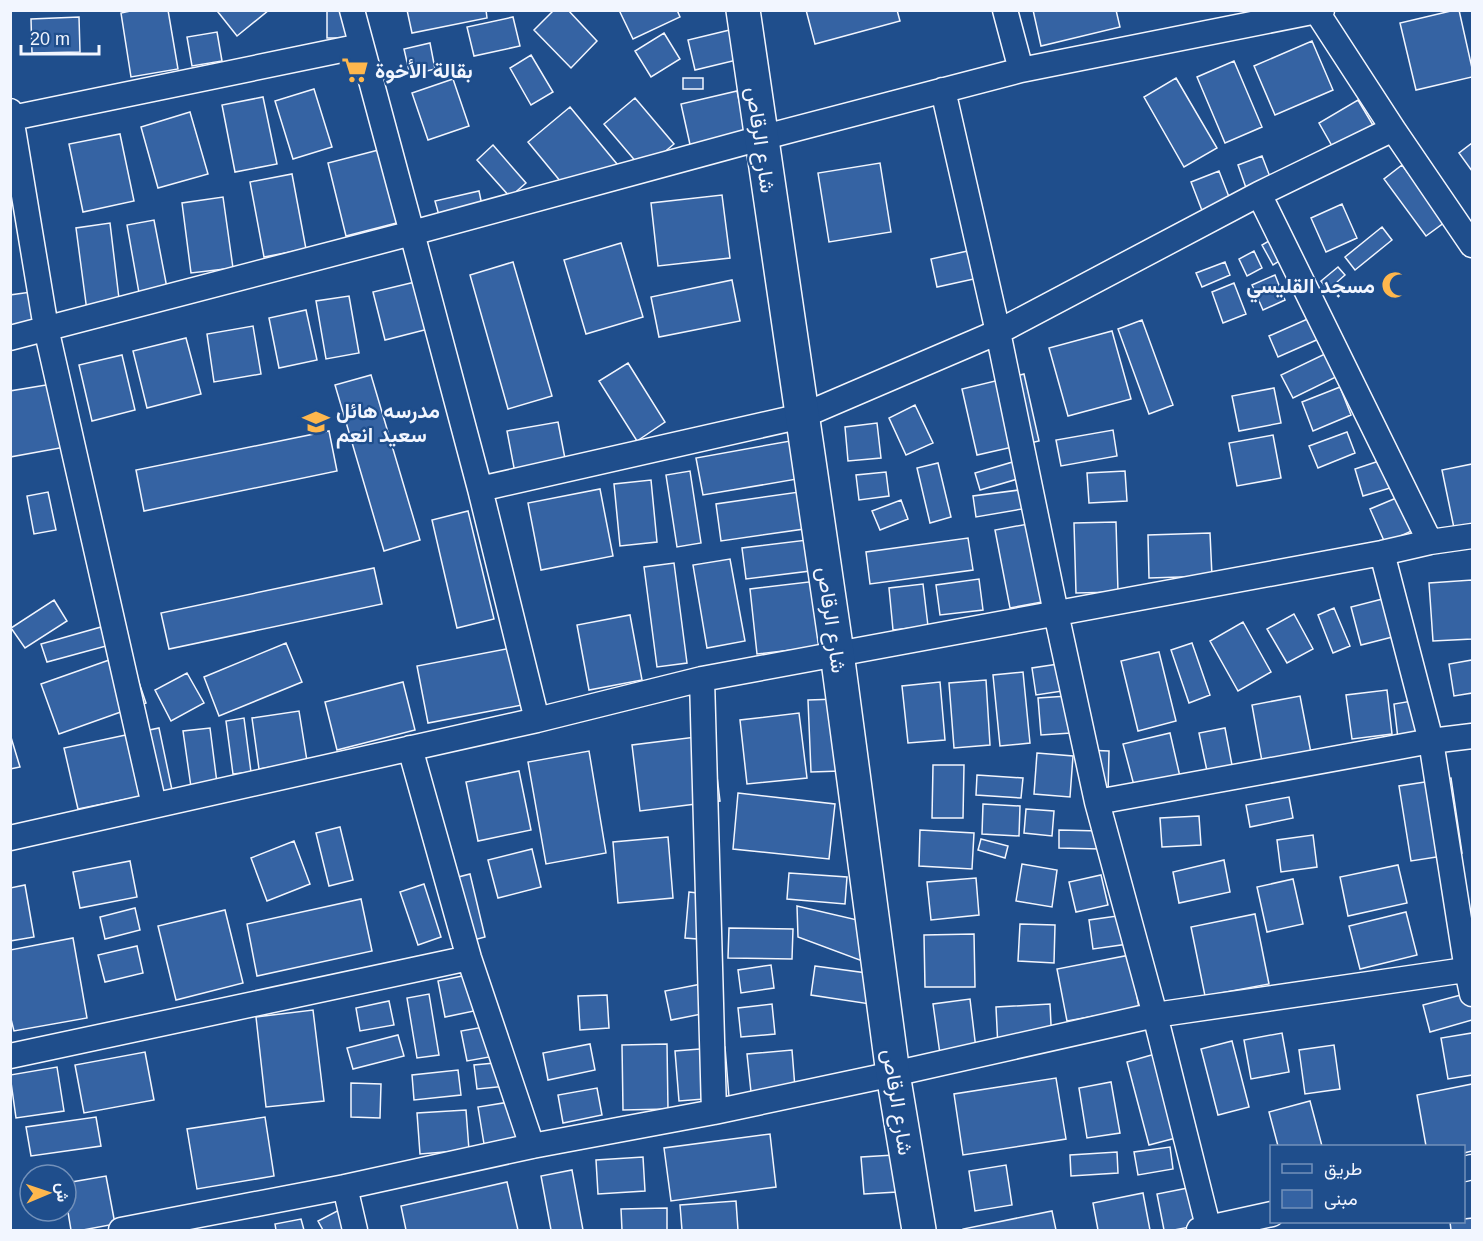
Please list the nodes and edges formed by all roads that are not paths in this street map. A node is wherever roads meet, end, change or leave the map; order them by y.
1 (352, 10) edge
2 (743, 10) edge
3 (1005, 10) edge
4 (1319, 11) edge
5 (361, 46) junction
6 (1021, 70) junction
7 (943, 90) junction
8 (11, 114) edge
9 (1393, 129) junction
10 (761, 138) junction
11 (1259, 194) junction
12 (412, 233) junction
13 (1473, 245) edge
14 (46, 328) junction
15 (998, 332) junction
16 (10, 338) edge
17 (802, 416) junction
18 (480, 489) junction
19 (1473, 536) edge
20 (1430, 542) junction
21 (1382, 553) junction
22 (1056, 613) junction
23 (837, 653) junction
24 (702, 679) junction
25 (537, 720) junction
26 (1473, 736) edge
27 (1431, 741) junction
28 (410, 748) junction
29 (1097, 802) junction
30 (154, 805) junction
31 (10, 838) edge
32 (469, 958) junction
33 (1470, 970) edge
34 (1473, 994) edge
35 (1155, 1015) junction
36 (10, 1056) edge
37 (893, 1074) junction
38 (714, 1112) junction
39 (532, 1146) junction
40 (345, 1187) junction
41 (1270, 1214) edge
42 (121, 1230) edge
43 (355, 1230) edge
44 (919, 1230) edge
45 (1206, 1230) edge

1 - 5 street
2 - 10 street, شارع الرقاص
3 - 6 street
4 - 6 street
4 - 9 street
5 - 8 street
5 - 12 street
6 - 7 street
7 - 10 street
7 - 15 street
8 - 14 street
9 - 11 street
9 - 13 street
10 - 12 street
10 - 17 street, شارع الرقاص
11 - 15 street
11 - 20 street
12 - 14 street
12 - 18 street
14 - 16 street
14 - 30 street
15 - 17 street
15 - 22 street
17 - 18 street
17 - 23 street, شارع الرقاص
18 - 25 street
19 - 20 street
20 - 21 street
21 - 22 street
21 - 27 street
22 - 23 street
22 - 29 street
23 - 24 street
23 - 37 street, شارع الرقاص
24 - 25 street
24 - 38 street
25 - 28 street
26 - 27 street
27 - 29 street
27 - 33 street
28 - 30 street
28 - 32 street
29 - 35 street
30 - 31 street
32 - 36 street
32 - 39 street
33 - 34 street
33 - 35 street
35 - 37 street
35 - 45 street
37 - 38 street
37 - 44 street, شارع الرقاص
38 - 39 street
39 - 40 street
40 - 42 street
40 - 43 street
41 - 45 street

